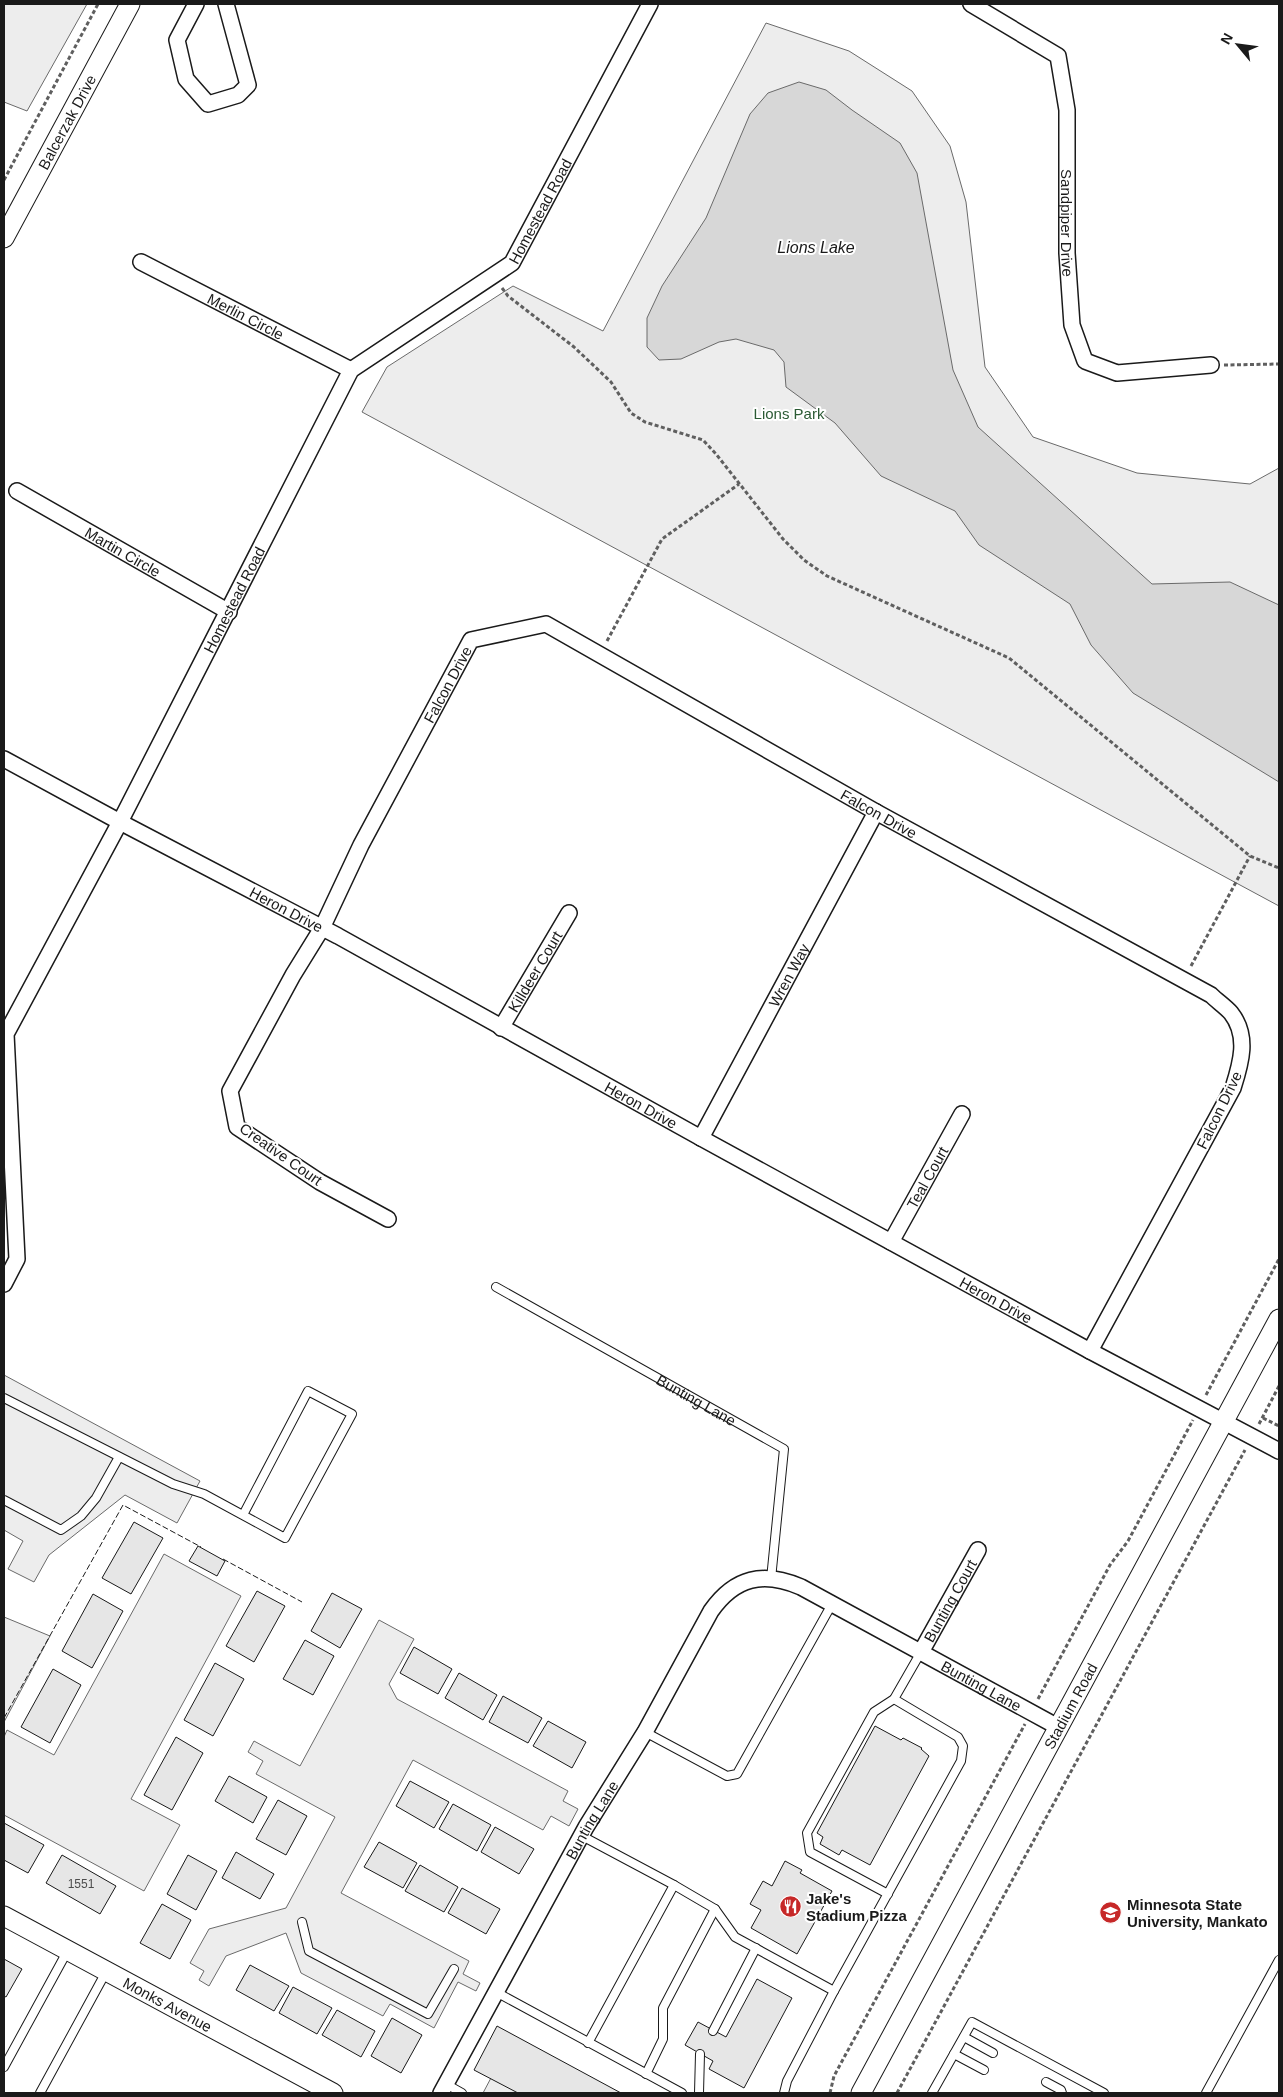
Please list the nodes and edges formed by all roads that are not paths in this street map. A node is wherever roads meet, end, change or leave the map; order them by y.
1 (130, 4) edge
2 (196, 4) edge
3 (226, 4) edge
4 (650, 4) edge
5 (971, 4) edge
6 (4, 238) edge
7 (141, 262) dead end
8 (1211, 365) road end
9 (351, 370) junction
10 (17, 491) dead end
11 (229, 612) junction
12 (4, 759) edge
13 (876, 812) junction
14 (120, 822) junction
15 (569, 914) dead end
16 (322, 928) junction
17 (501, 1028) junction
18 (5, 1053) edge
19 (962, 1114) dead end
20 (700, 1138) junction
21 (388, 1220) dead end
22 (10, 1231) edge
23 (891, 1242) junction
24 (4, 1284) edge
25 (496, 1286) dead end
26 (1279, 1319) edge
27 (1090, 1351) junction
28 (4, 1398) edge
29 (1224, 1422) junction
30 (1279, 1451) edge
31 (119, 1457) junction
32 (4, 1500) edge
33 (243, 1515) junction
34 (978, 1550) dead end
35 (772, 1579) junction
36 (832, 1604) junction
37 (921, 1652) junction
38 (894, 1699) junction
39 (1058, 1727) junction
40 (645, 1732) junction
41 (582, 1836) junction
42 (674, 1885) junction
43 (888, 1894) junction
44 (715, 1909) junction
45 (4, 1916) edge
46 (302, 1922) dead end
47 (756, 1948) junction
48 (68, 1950) junction
49 (1279, 1963) edge
50 (454, 1969) dead end
51 (106, 1972) junction
52 (834, 1991) junction
53 (496, 1992) junction
54 (713, 2031) dead end
55 (964, 2037) junction
56 (588, 2042) junction
57 (993, 2053) dead end
58 (700, 2054) dead end
59 (954, 2054) junction
60 (4, 2067) edge
61 (984, 2070) dead end
62 (646, 2074) junction
63 (1046, 2082) dead end
64 (443, 2089) edge
65 (40, 2093) edge
66 (333, 2093) edge
67 (462, 2093) edge
68 (682, 2093) edge
69 (699, 2093) edge
70 (784, 2093) edge
71 (861, 2093) edge
72 (932, 2093) edge
73 (1062, 2093) edge
74 (1104, 2093) edge
75 (1206, 2093) edge

1 - 6 street, Balcerzak Drive
2 - 3 street
4 - 9 street, Homestead Road
5 - 8 street, Sandpiper Drive
7 - 9 street, Merlin Circle
9 - 11 street, Homestead Road
10 - 11 street, Martin Circle
11 - 14 street, Homestead Road
12 - 14 street, Heron Drive
13 - 16 street, Falcon Drive
13 - 20 street, Wren Way
13 - 27 street, Falcon Drive
14 - 16 street, Heron Drive
14 - 18 street, Homestead Road
15 - 17 street, Killdeer Court
16 - 17 street, Heron Drive
16 - 21 street, Creative Court
17 - 20 street, Heron Drive
18 - 22 street, Homestead Road
19 - 23 street, Teal Court
20 - 23 street, Heron Drive
22 - 24 street, Homestead Road
23 - 27 street, Heron Drive
25 - 35 lane, Bunting Lane
26 - 29 street, Stadium Road
27 - 29 street, Heron Drive
28 - 31 lane
29 - 30 street, Heron Drive
29 - 39 street, Stadium Road
31 - 32 lane
31 - 33 lane
33 - 33 lane
34 - 37 street, Bunting Court
35 - 36 street, Bunting Lane
35 - 40 street, Bunting Lane
36 - 37 street, Bunting Lane
36 - 40 lane
37 - 38 lane
37 - 39 street, Bunting Lane
38 - 43 lane
38 - 43 lane
39 - 71 street, Stadium Road
40 - 41 street, Bunting Lane
41 - 42 lane
41 - 53 street, Bunting Lane
42 - 44 lane
42 - 56 lane
43 - 52 lane
44 - 47 lane
44 - 62 lane
45 - 48 street, Monks Avenue
46 - 50 lane
47 - 52 lane
47 - 54 lane
48 - 51 street, Monks Avenue
48 - 60 lane
49 - 75 lane
51 - 65 lane
51 - 66 street, Monks Avenue
52 - 70 lane
53 - 56 lane
53 - 64 street, Bunting Lane
55 - 57 lane
55 - 59 lane
55 - 74 lane
56 - 62 lane
58 - 69 lane
59 - 61 lane
59 - 72 lane
62 - 68 lane
63 - 73 lane
64 - 67 lane

